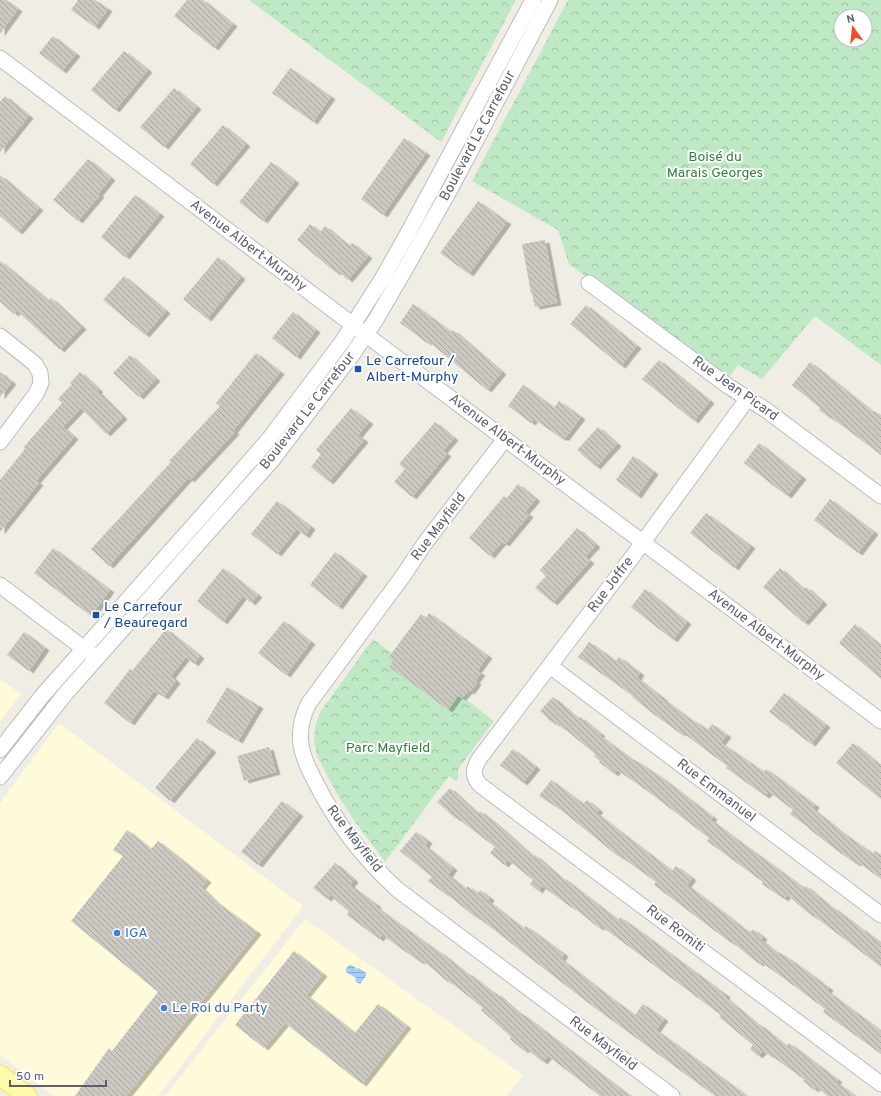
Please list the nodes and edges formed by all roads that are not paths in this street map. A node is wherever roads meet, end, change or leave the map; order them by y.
1 (533, 0) edge
2 (550, 0) edge
3 (0, 58) edge
4 (589, 283) dead end
5 (353, 325) junction
6 (366, 334) junction
7 (0, 336) edge
8 (748, 398) junction
9 (505, 439) junction
10 (0, 442) edge
11 (881, 496) edge
12 (643, 542) junction
13 (0, 585) edge
14 (84, 648) junction
15 (96, 658) junction
16 (550, 666) junction
17 (881, 721) edge
18 (0, 750) edge
19 (474, 772) joint
20 (0, 777) edge
21 (881, 915) edge
22 (0, 1075) edge
23 (881, 1084) edge
24 (27, 1096) edge
25 (672, 1096) edge

1 - 5 street, Boulevard Le Carrefour
2 - 6 street, Boulevard Le Carrefour
3 - 5 street, Avenue Albert-Murphy
4 - 8 street, Rue Jean Picard
5 - 6 street, Avenue Albert-Murphy
5 - 14 street, Boulevard Le Carrefour
6 - 9 street, Avenue Albert-Murphy
6 - 15 street, Boulevard Le Carrefour
7 - 10 street
8 - 11 street, Rue Jean Picard
8 - 12 street, Rue Joffre
9 - 12 street, Avenue Albert-Murphy
9 - 25 street, Rue Mayfield
12 - 16 street, Rue Joffre
12 - 17 street, Avenue Albert-Murphy
13 - 14 street
14 - 15 street
14 - 18 street, Boulevard Le Carrefour
15 - 20 street, Boulevard Le Carrefour
16 - 19 street, Rue Joffre
16 - 21 street, Rue Emmanuel
19 - 23 street, Rue Romiti
22 - 24 main road

